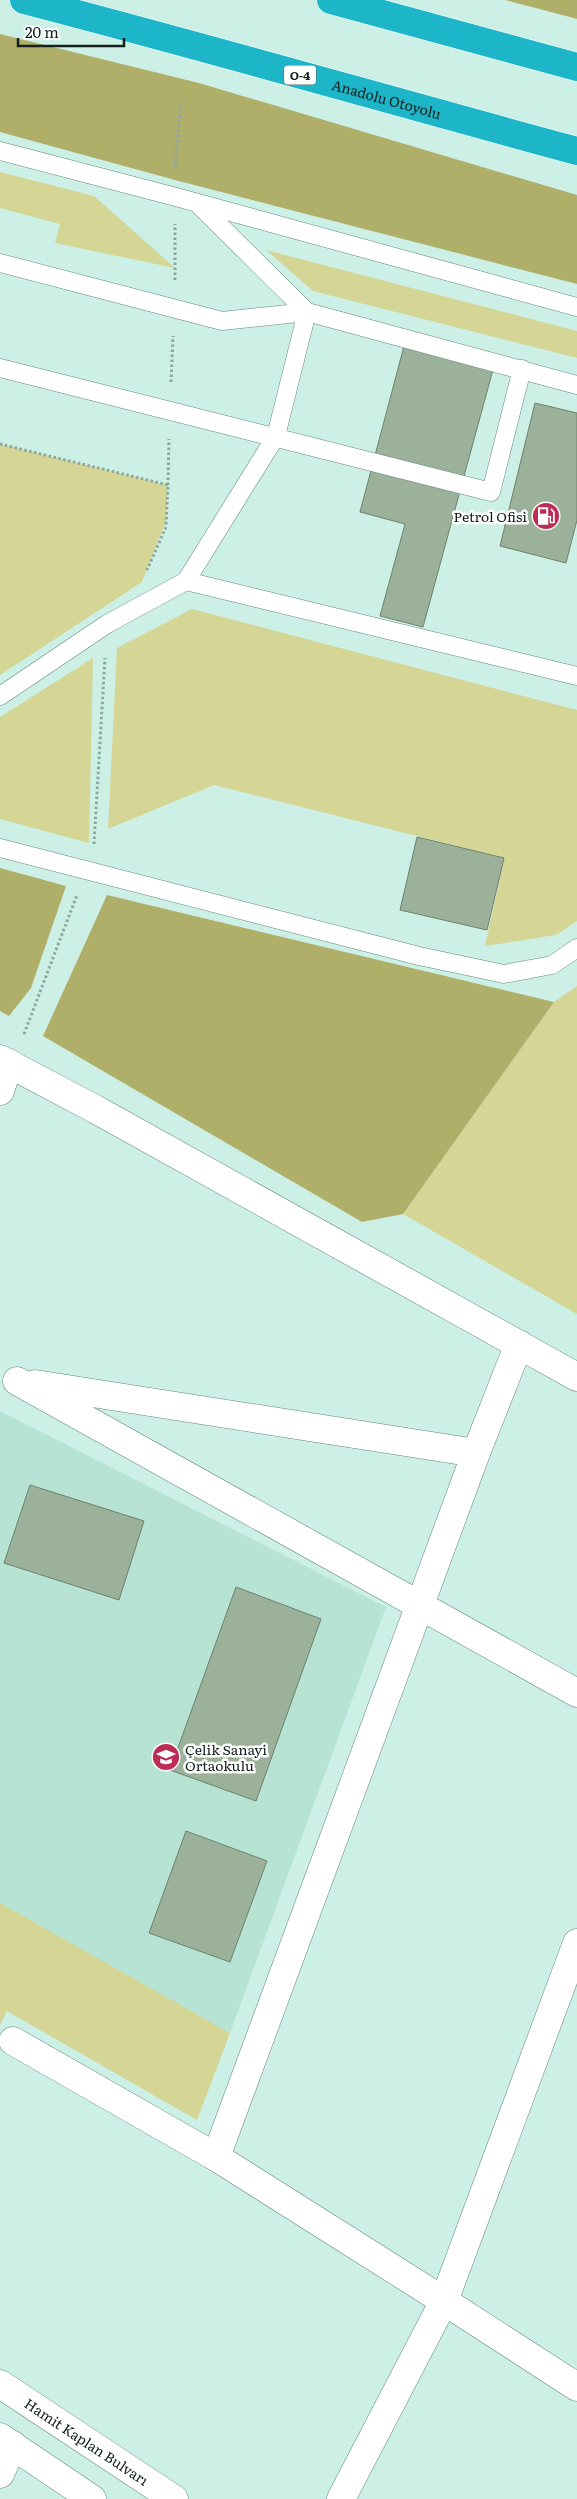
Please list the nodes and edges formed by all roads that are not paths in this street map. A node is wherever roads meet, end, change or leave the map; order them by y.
1 (24, 0) edge
2 (330, 0) edge
3 (577, 67) edge
4 (0, 151) edge
5 (577, 151) edge
6 (197, 203) junction
7 (0, 263) edge
8 (577, 307) edge
9 (307, 312) junction
10 (0, 368) edge
11 (522, 369) junction
12 (577, 385) edge
13 (276, 436) junction
14 (186, 582) junction
15 (577, 676) edge
16 (0, 696) edge
17 (0, 848) edge
18 (577, 948) edge
19 (5, 1061) edge
20 (0, 1091) edge
21 (519, 1344) junction
22 (577, 1377) edge
23 (8, 1378) edge
24 (476, 1453) junction
25 (420, 1604) junction
26 (577, 1693) edge
27 (577, 1943) edge
28 (13, 2041) dead end
29 (216, 2157) junction
30 (444, 2301) junction
31 (0, 2384) edge
32 (577, 2387) edge
33 (6, 2441) edge
34 (0, 2474) edge
35 (92, 2499) edge
36 (174, 2499) edge
37 (341, 2499) edge

1 - 5 highway, Anadolu Otoyolu / O-4
2 - 3 highway
4 - 6 lane
6 - 8 lane
6 - 9 lane
7 - 9 lane
9 - 11 lane
9 - 13 lane
10 - 13 lane
11 - 12 lane
11 - 13 lane
13 - 14 lane
14 - 15 lane
14 - 16 lane
17 - 18 lane
19 - 20 street
19 - 21 street
21 - 22 street
21 - 24 street
23 - 24 street
23 - 25 street
24 - 25 street
25 - 26 street
25 - 29 street
27 - 30 street
28 - 29 street
29 - 30 street
30 - 32 street
30 - 37 street
31 - 36 street, Hamit Kaplan Bulvarı
33 - 34 street
33 - 35 street

